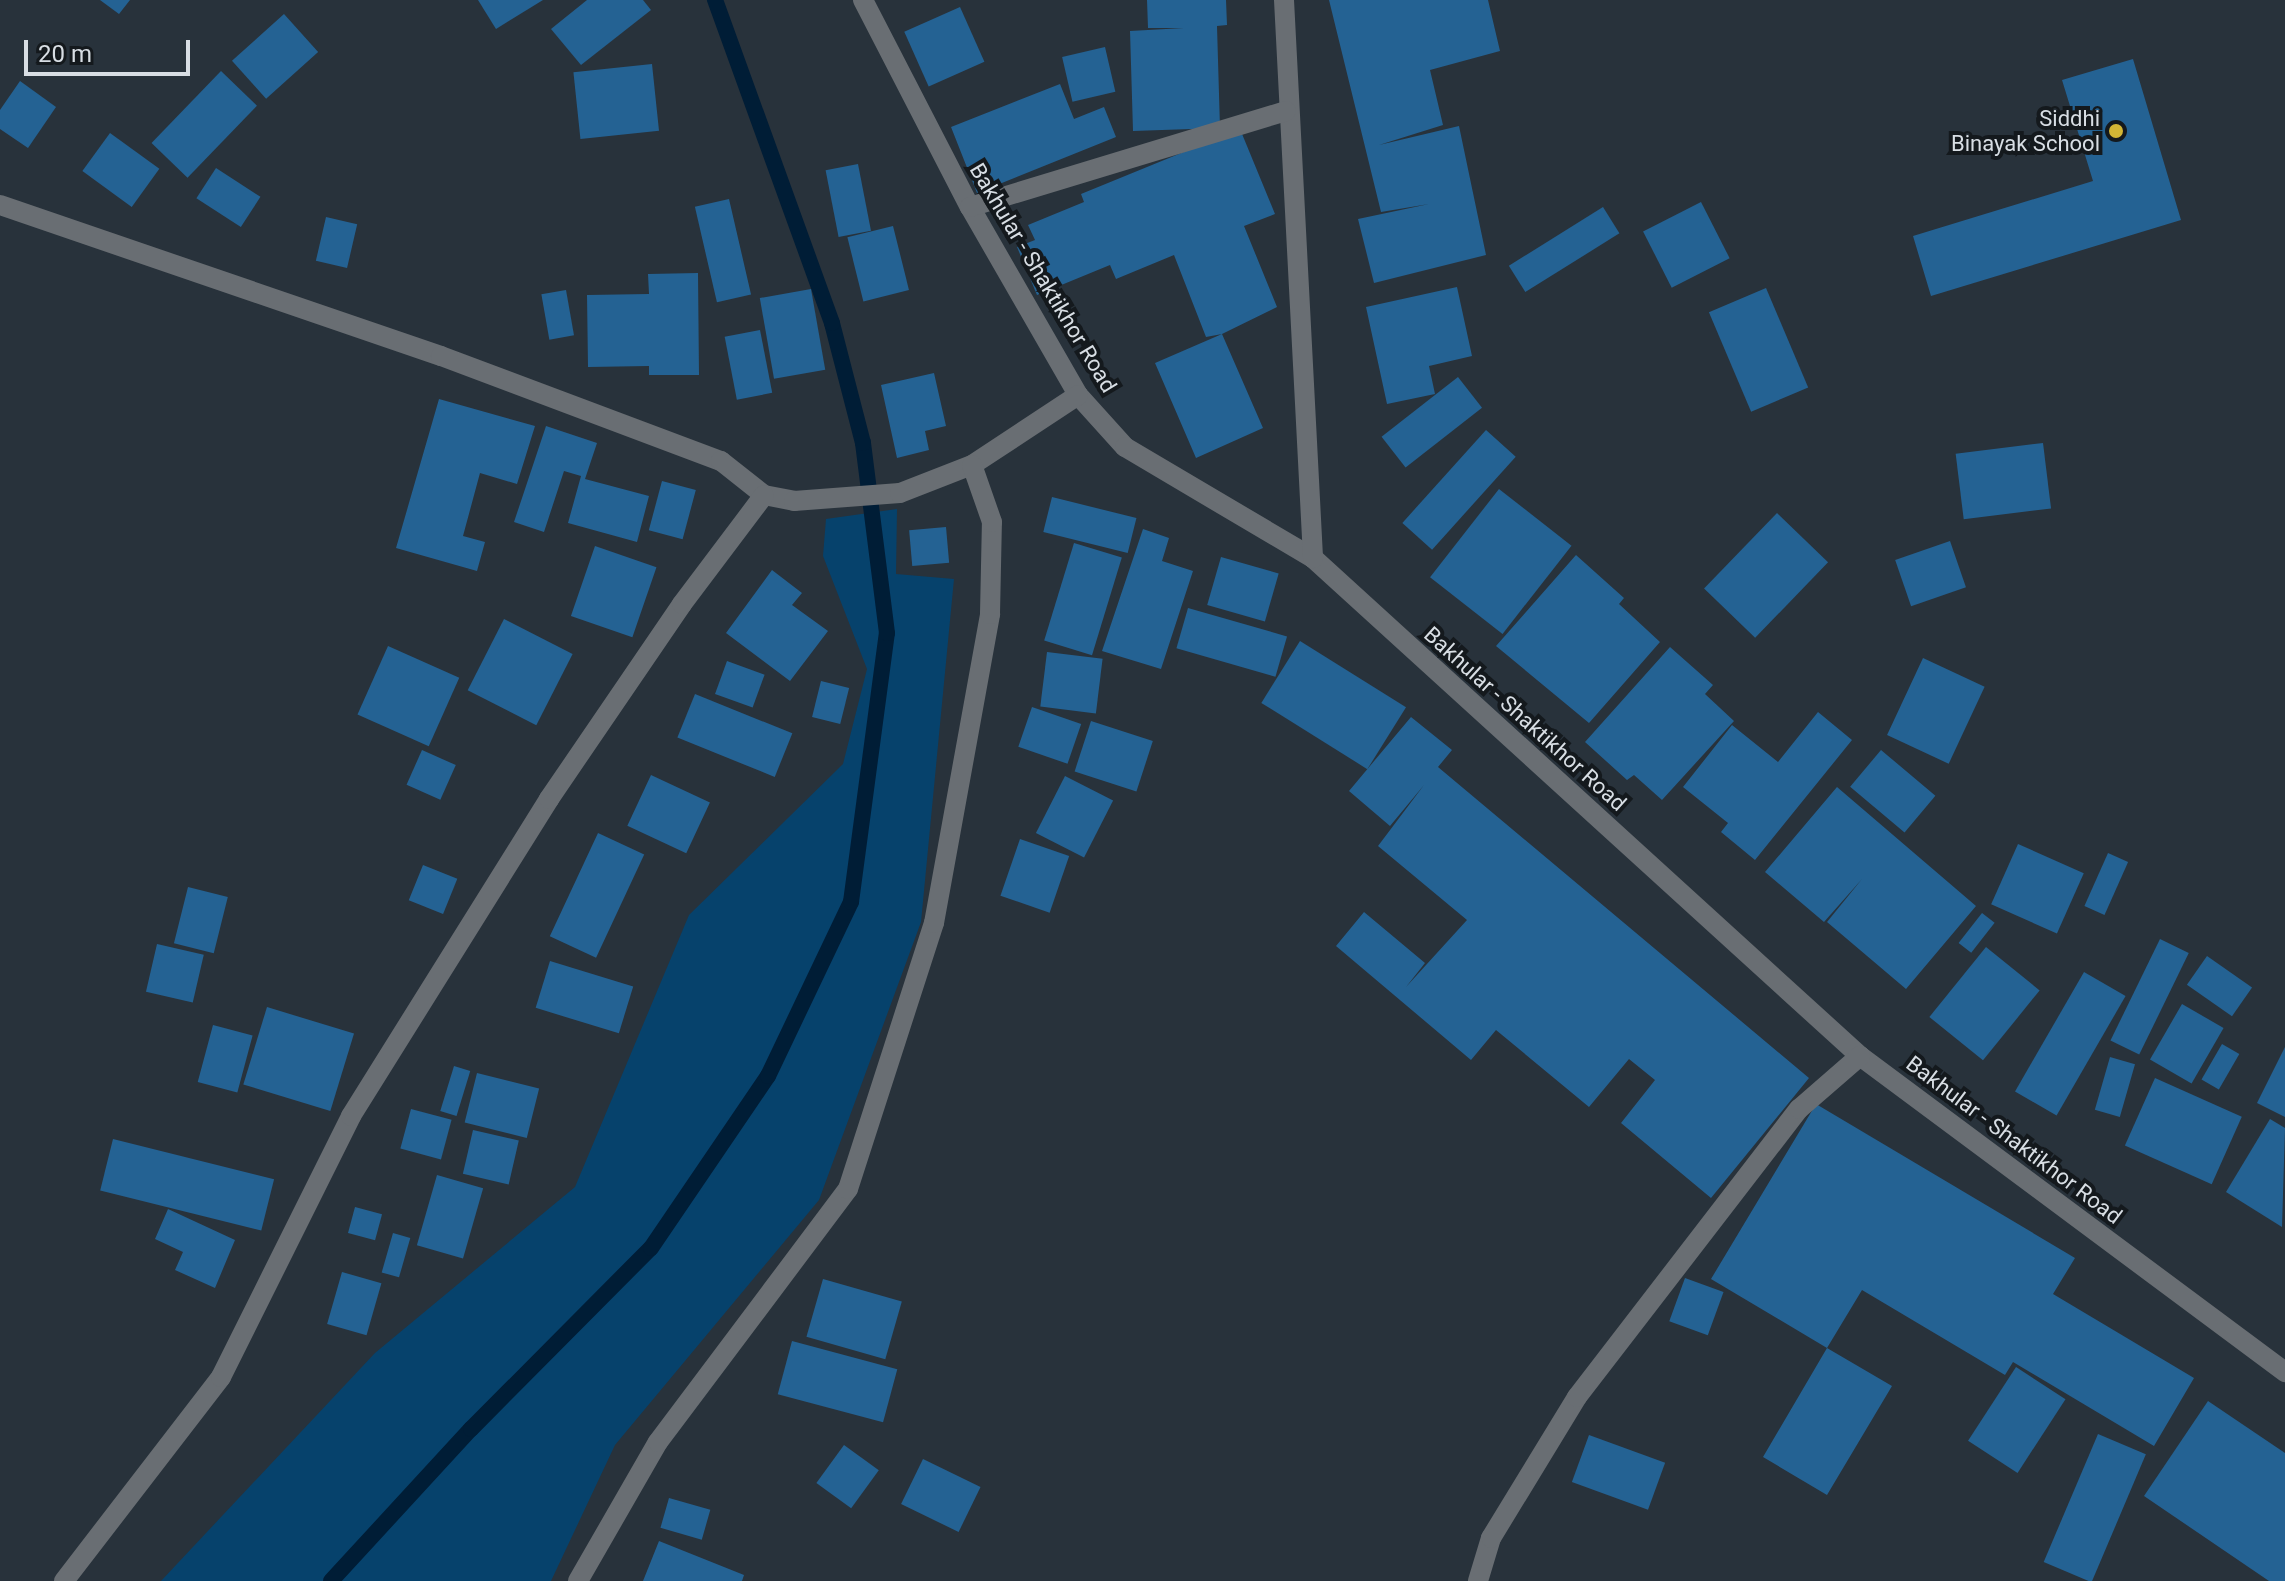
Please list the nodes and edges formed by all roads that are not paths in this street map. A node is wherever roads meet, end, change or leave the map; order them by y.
1 (863, 0) edge
2 (1284, 0) edge
3 (1286, 111) junction
4 (0, 205) edge
5 (970, 207) junction
6 (1078, 395) junction
7 (972, 465) junction
8 (764, 495) junction
9 (1313, 558) junction
10 (1860, 1056) junction
11 (2285, 1372) edge
12 (64, 1581) edge
13 (578, 1581) edge
14 (1478, 1581) edge

1 - 5 street, Bakhular - Shaktikhor Road
2 - 3 street
3 - 5 street
3 - 9 street
4 - 8 street
5 - 6 street, Bakhular - Shaktikhor Road
6 - 7 street
6 - 9 street, Bakhular - Shaktikhor Road
7 - 8 street
7 - 13 street
8 - 12 street
9 - 10 street, Bakhular - Shaktikhor Road
10 - 11 street, Bakhular - Shaktikhor Road
10 - 14 street

